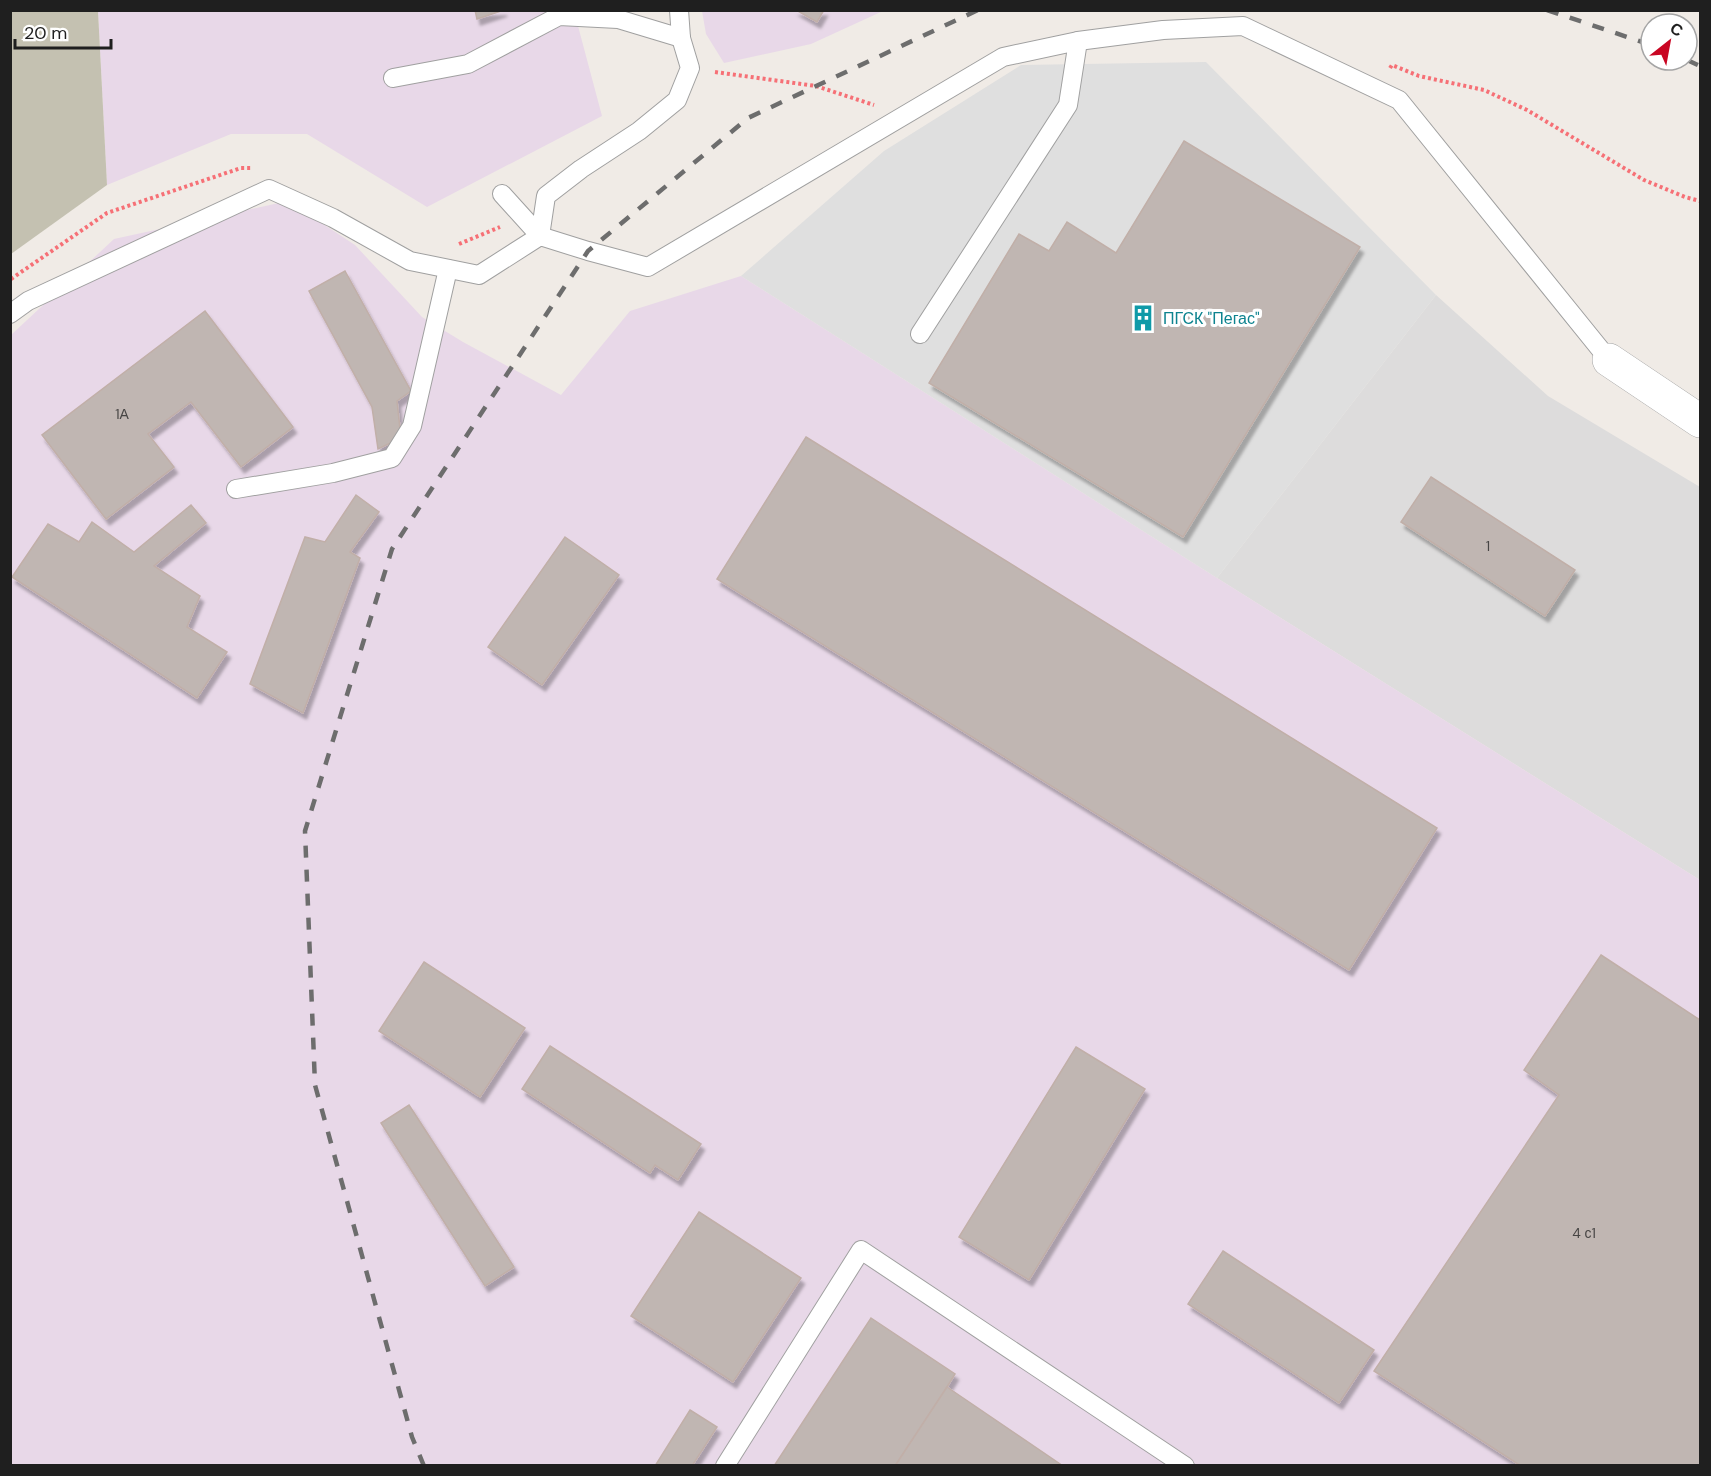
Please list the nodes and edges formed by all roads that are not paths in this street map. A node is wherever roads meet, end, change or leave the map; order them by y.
1 (679, 10) edge
2 (681, 38) junction
3 (1078, 41) junction
4 (393, 78) dead end
5 (502, 194) dead end
6 (540, 236) junction
7 (448, 268) junction
8 (10, 314) edge
9 (920, 334) dead end
10 (1609, 360) joint
11 (1701, 421) edge
12 (236, 489) dead end
13 (725, 1466) edge
14 (1185, 1466) edge

1 - 2 lane
2 - 4 lane
2 - 6 lane
3 - 6 lane
3 - 9 lane
3 - 10 lane
5 - 6 lane
6 - 7 lane
7 - 8 lane
7 - 12 lane
10 - 11 street
13 - 14 lane

